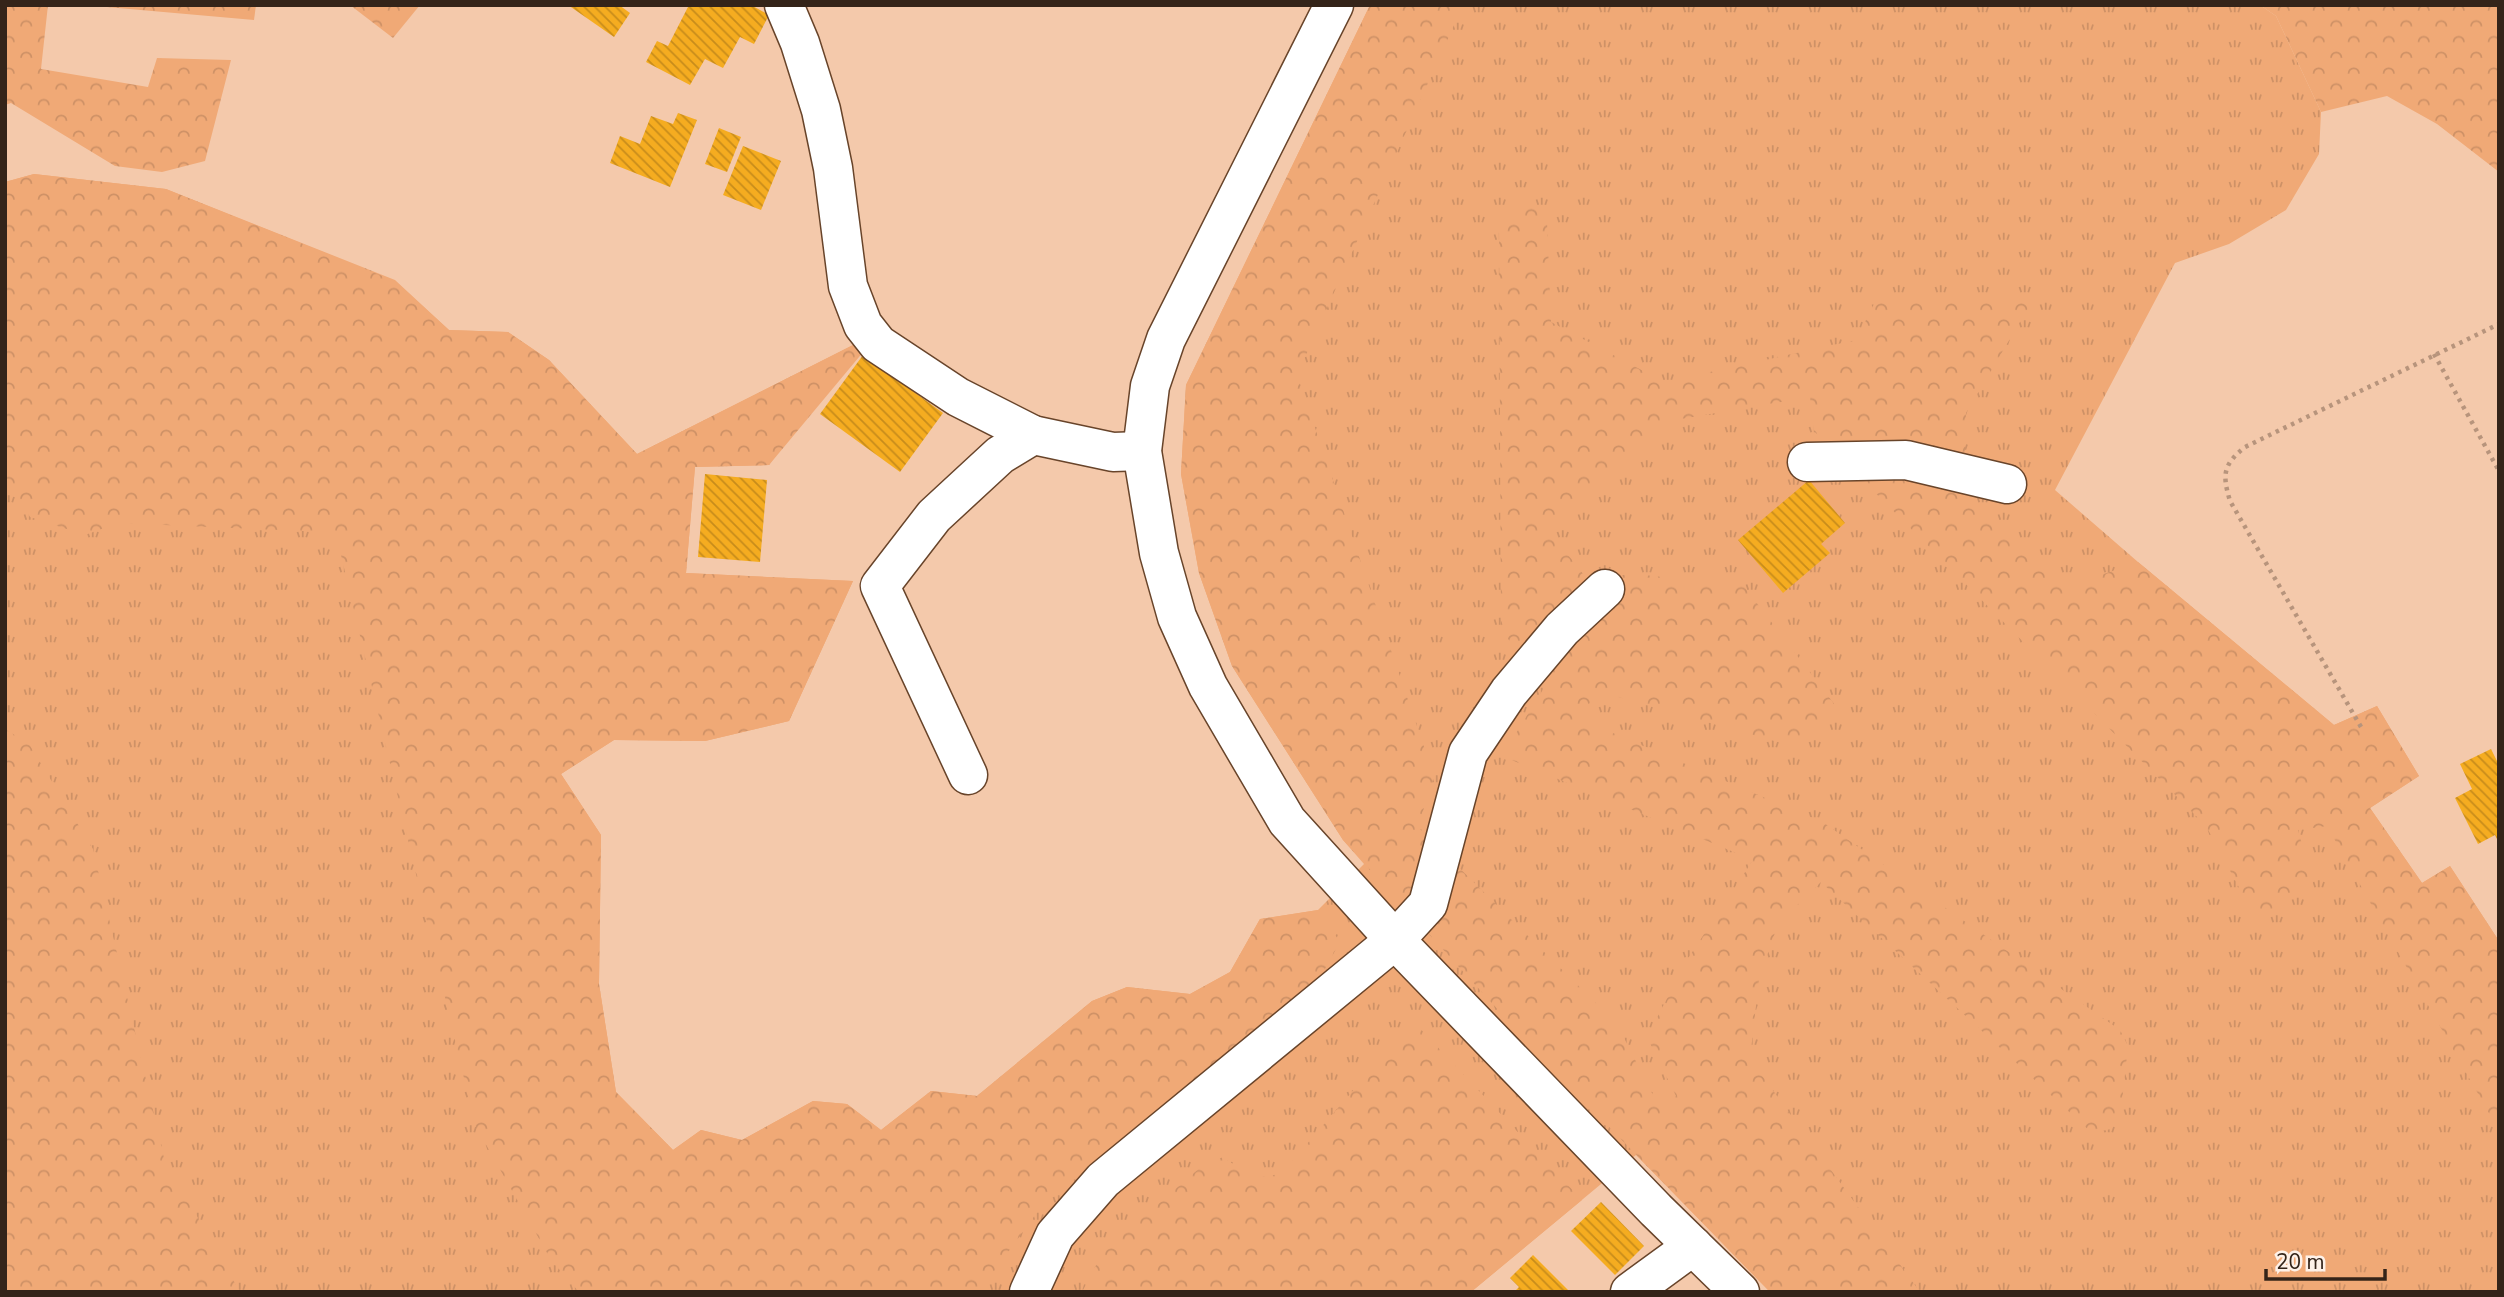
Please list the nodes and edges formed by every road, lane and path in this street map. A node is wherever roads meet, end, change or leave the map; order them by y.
1 (784, 5) edge
2 (1334, 5) edge
3 (2499, 324) edge
4 (2434, 354) junction
5 (1033, 435) junction
6 (1142, 451) junction
7 (1807, 462) dead end
8 (2499, 471) edge
9 (2007, 484) dead end
10 (1605, 589) dead end
11 (2361, 727) dead end
12 (968, 775) dead end
13 (1395, 940) junction
14 (1693, 1246) junction
15 (1029, 1292) edge
16 (1630, 1292) edge
17 (1740, 1292) edge

1 - 5 street
2 - 6 street
3 - 4 path
4 - 8 path
4 - 11 path
5 - 6 street
5 - 12 street
6 - 13 street
7 - 9 street
10 - 13 street
13 - 14 street
13 - 15 street
14 - 16 street
14 - 17 street

